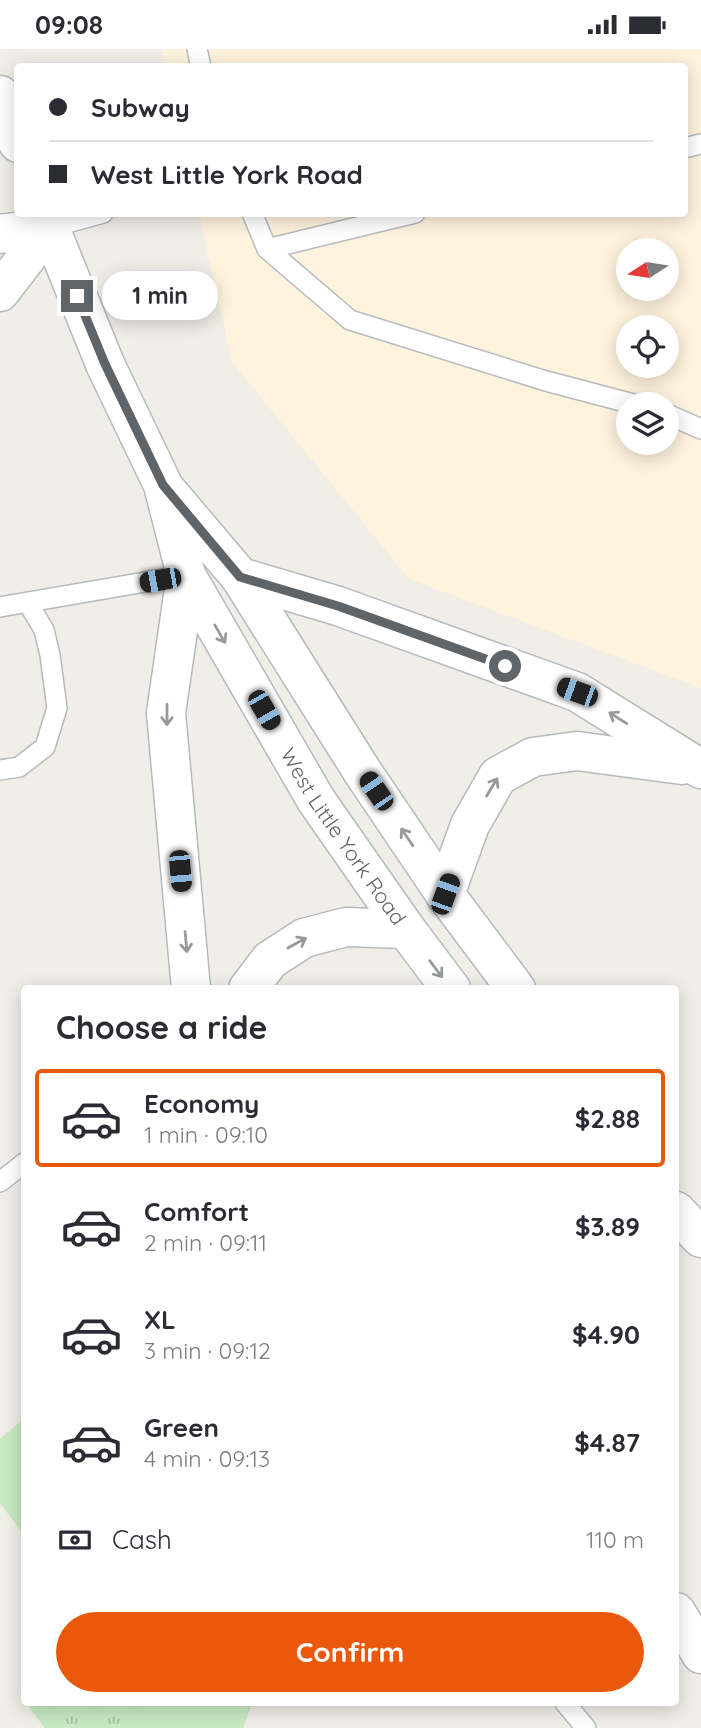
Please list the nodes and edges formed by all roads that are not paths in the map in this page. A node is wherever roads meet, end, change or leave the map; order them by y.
1 (0, 95) edge
2 (14, 132) edge
3 (75, 217) edge
4 (254, 217) edge
5 (399, 217) edge
6 (47, 221) edge
7 (0, 234) edge
8 (267, 249) junction
9 (0, 292) edge
10 (616, 400) edge
11 (679, 419) edge
12 (701, 429) edge
13 (163, 485) junction
14 (186, 575) junction
15 (240, 577) junction
16 (28, 603) junction
17 (0, 607) edge
18 (700, 765) edge
19 (0, 770) edge
20 (445, 894) junction
21 (406, 929) junction
22 (191, 985) edge
23 (251, 985) edge
24 (448, 985) edge
25 (513, 985) edge
26 (21, 1165) edge
27 (0, 1182) edge
28 (679, 1214) edge
29 (701, 1238) edge
30 (683, 1618) edge
31 (701, 1654) edge
32 (568, 1706) edge
33 (586, 1728) edge

1 - 2 main road
3 - 6 lane
4 - 8 lane
5 - 8 lane
6 - 7 main road
6 - 9 main road
6 - 13 main road, West Little York Road
8 - 10 lane
11 - 12 lane
13 - 14 main road, West Little York Road
13 - 15 main road, West Little York Road
14 - 16 lane
14 -> 21 main road, West Little York Road
14 -> 22 main road
18 -> 15 main road
20 -> 15 main road, West Little York Road
16 - 17 lane
16 - 19 lane
20 -> 18 main road
20 - 25 main road, West Little York Road
23 -> 21 main road
21 -> 24 main road, West Little York Road
26 - 27 lane
28 - 29 main road
30 - 31 main road
32 - 33 lane

